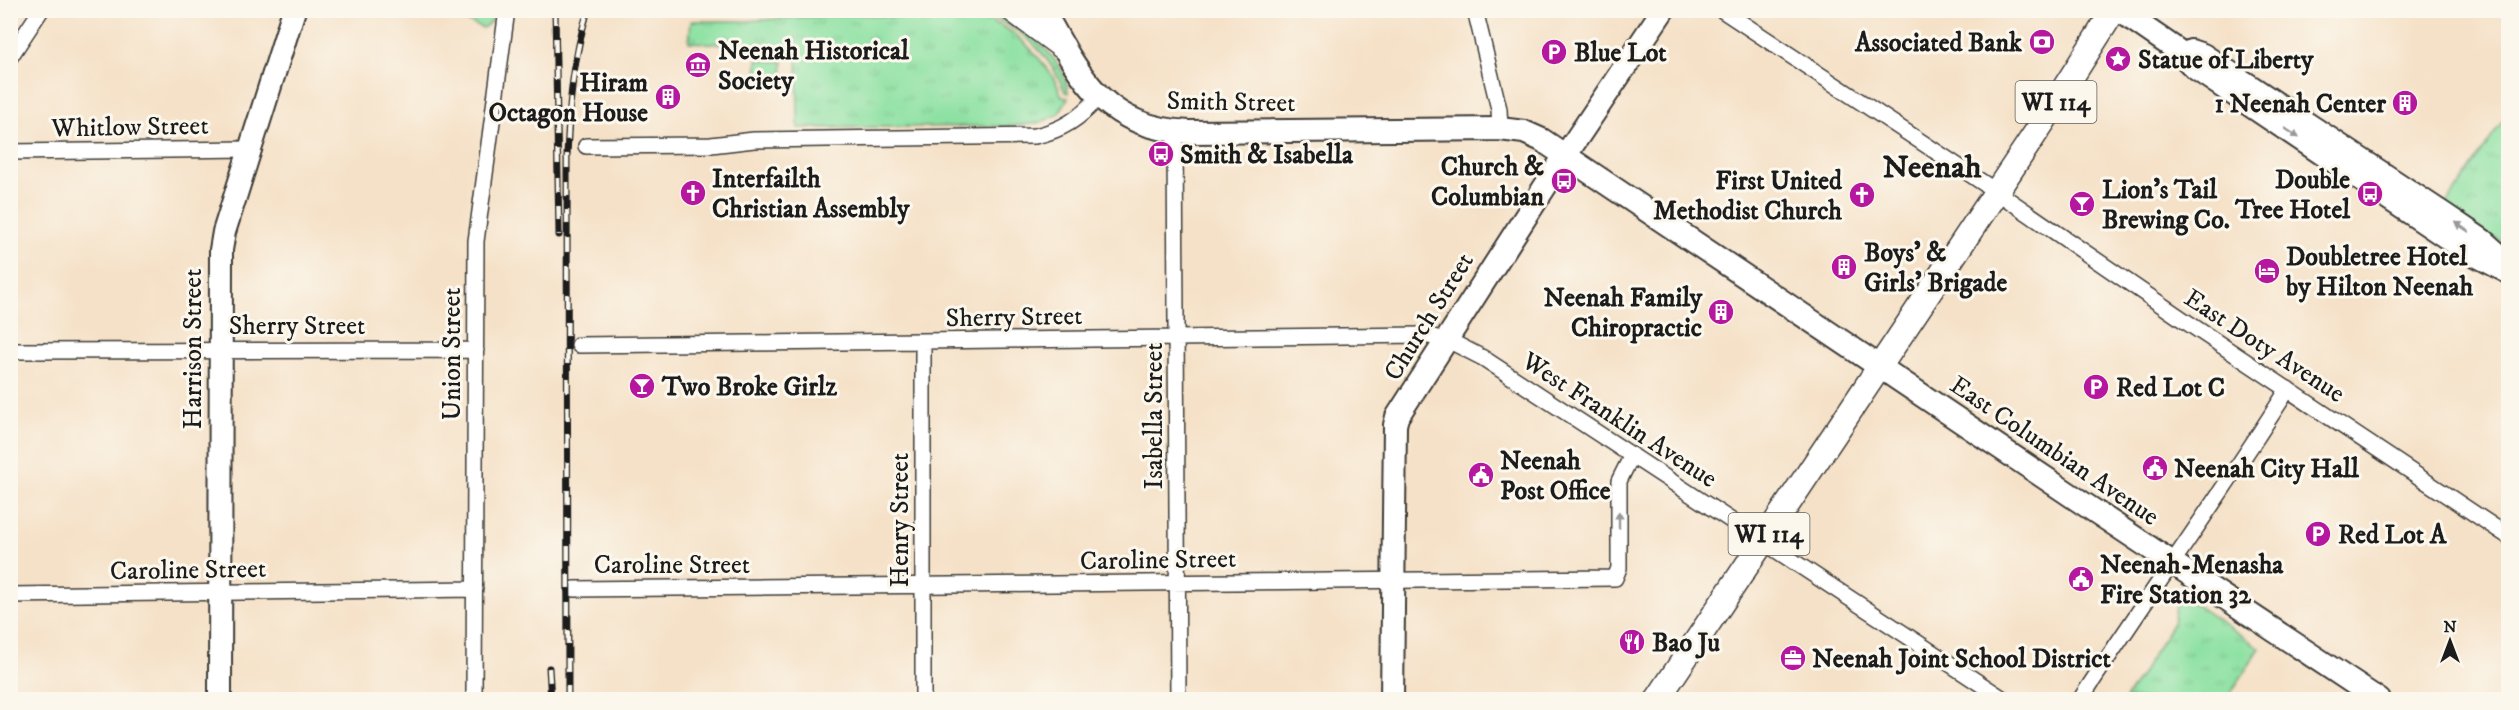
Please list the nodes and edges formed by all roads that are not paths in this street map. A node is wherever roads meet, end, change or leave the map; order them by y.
1 (41, 10) edge
2 (294, 10) edge
3 (507, 10) edge
4 (1013, 10) edge
5 (1043, 10) edge
6 (1475, 10) edge
7 (1663, 10) edge
8 (1722, 10) edge
9 (2117, 10) edge
10 (1063, 47) junction
11 (2177, 50) junction
12 (10, 57) edge
13 (1099, 97) junction
14 (1500, 129) junction
15 (1175, 132) junction
16 (586, 146) dead end
17 (250, 148) junction
18 (10, 152) edge
19 (1565, 156) junction
20 (1997, 192) junction
21 (2508, 263) edge
22 (2508, 272) edge
23 (1177, 338) junction
24 (1448, 340) junction
25 (923, 341) junction
26 (579, 345) dead end
27 (220, 349) junction
28 (476, 350) junction
29 (10, 351) edge
30 (1880, 366) junction
31 (2288, 388) junction
32 (1632, 455) junction
33 (2508, 536) edge
34 (1764, 541) junction
35 (2173, 562) junction
36 (1393, 580) junction
37 (1178, 583) junction
38 (923, 586) junction
39 (574, 588) dead end
40 (475, 589) junction
41 (220, 592) junction
42 (10, 595) edge
43 (220, 699) edge
44 (474, 699) edge
45 (923, 699) edge
46 (1178, 699) edge
47 (1392, 699) edge
48 (1657, 699) edge
49 (2005, 699) edge
50 (2080, 699) edge
51 (2379, 699) edge

1 - 12 street
2 - 17 street, Harrison Street
3 - 28 street, Union Street
4 - 10 main road
5 - 10 street, Smith Street
6 - 14 street
7 - 19 street, Church Street
8 - 20 street, East Doty Avenue
9 - 11 street
9 - 20 main road, WI 114
10 - 13 street, Smith Street
21 -> 11 street
11 -> 22 street
13 - 15 street, Smith Street
13 - 16 street
14 - 15 street, Smith Street
14 - 19 street, Smith Street
15 - 23 street, Isabella Street
17 - 18 street, Whitlow Street
17 - 27 street, Harrison Street
19 - 24 street, Church Street
19 - 30 street, East Columbian Avenue
20 - 30 main road, WI 114
20 - 31 street, East Doty Avenue
23 - 24 street, Sherry Street
23 - 25 street, Sherry Street
23 - 37 street, Isabella Street
24 - 32 street, West Franklin Avenue
24 - 36 street, Church Street
25 - 26 street, Sherry Street
25 - 38 street, Henry Street
27 - 28 street, Sherry Street
27 - 29 street, Sherry Street
27 - 41 street, Harrison Street
28 - 40 street, Union Street
30 - 34 main road, WI 114
30 - 35 street, East Columbian Avenue
31 - 33 street, East Doty Avenue
31 - 35 street
32 - 34 street, West Franklin Avenue
36 -> 32 street, Caroline Street
34 - 48 main road, WI 114
34 - 49 street, West Franklin Avenue
35 - 50 street
35 - 51 street, East Columbian Avenue
36 - 37 street, Caroline Street
36 - 47 street, Church Street
37 - 38 street, Caroline Street
37 - 46 street, Isabella Street
38 - 39 street, Caroline Street
38 - 45 street, Henry Street
40 - 41 street, Caroline Street
40 - 44 street, Union Street
41 - 42 street, Caroline Street
41 - 43 street, Harrison Street

